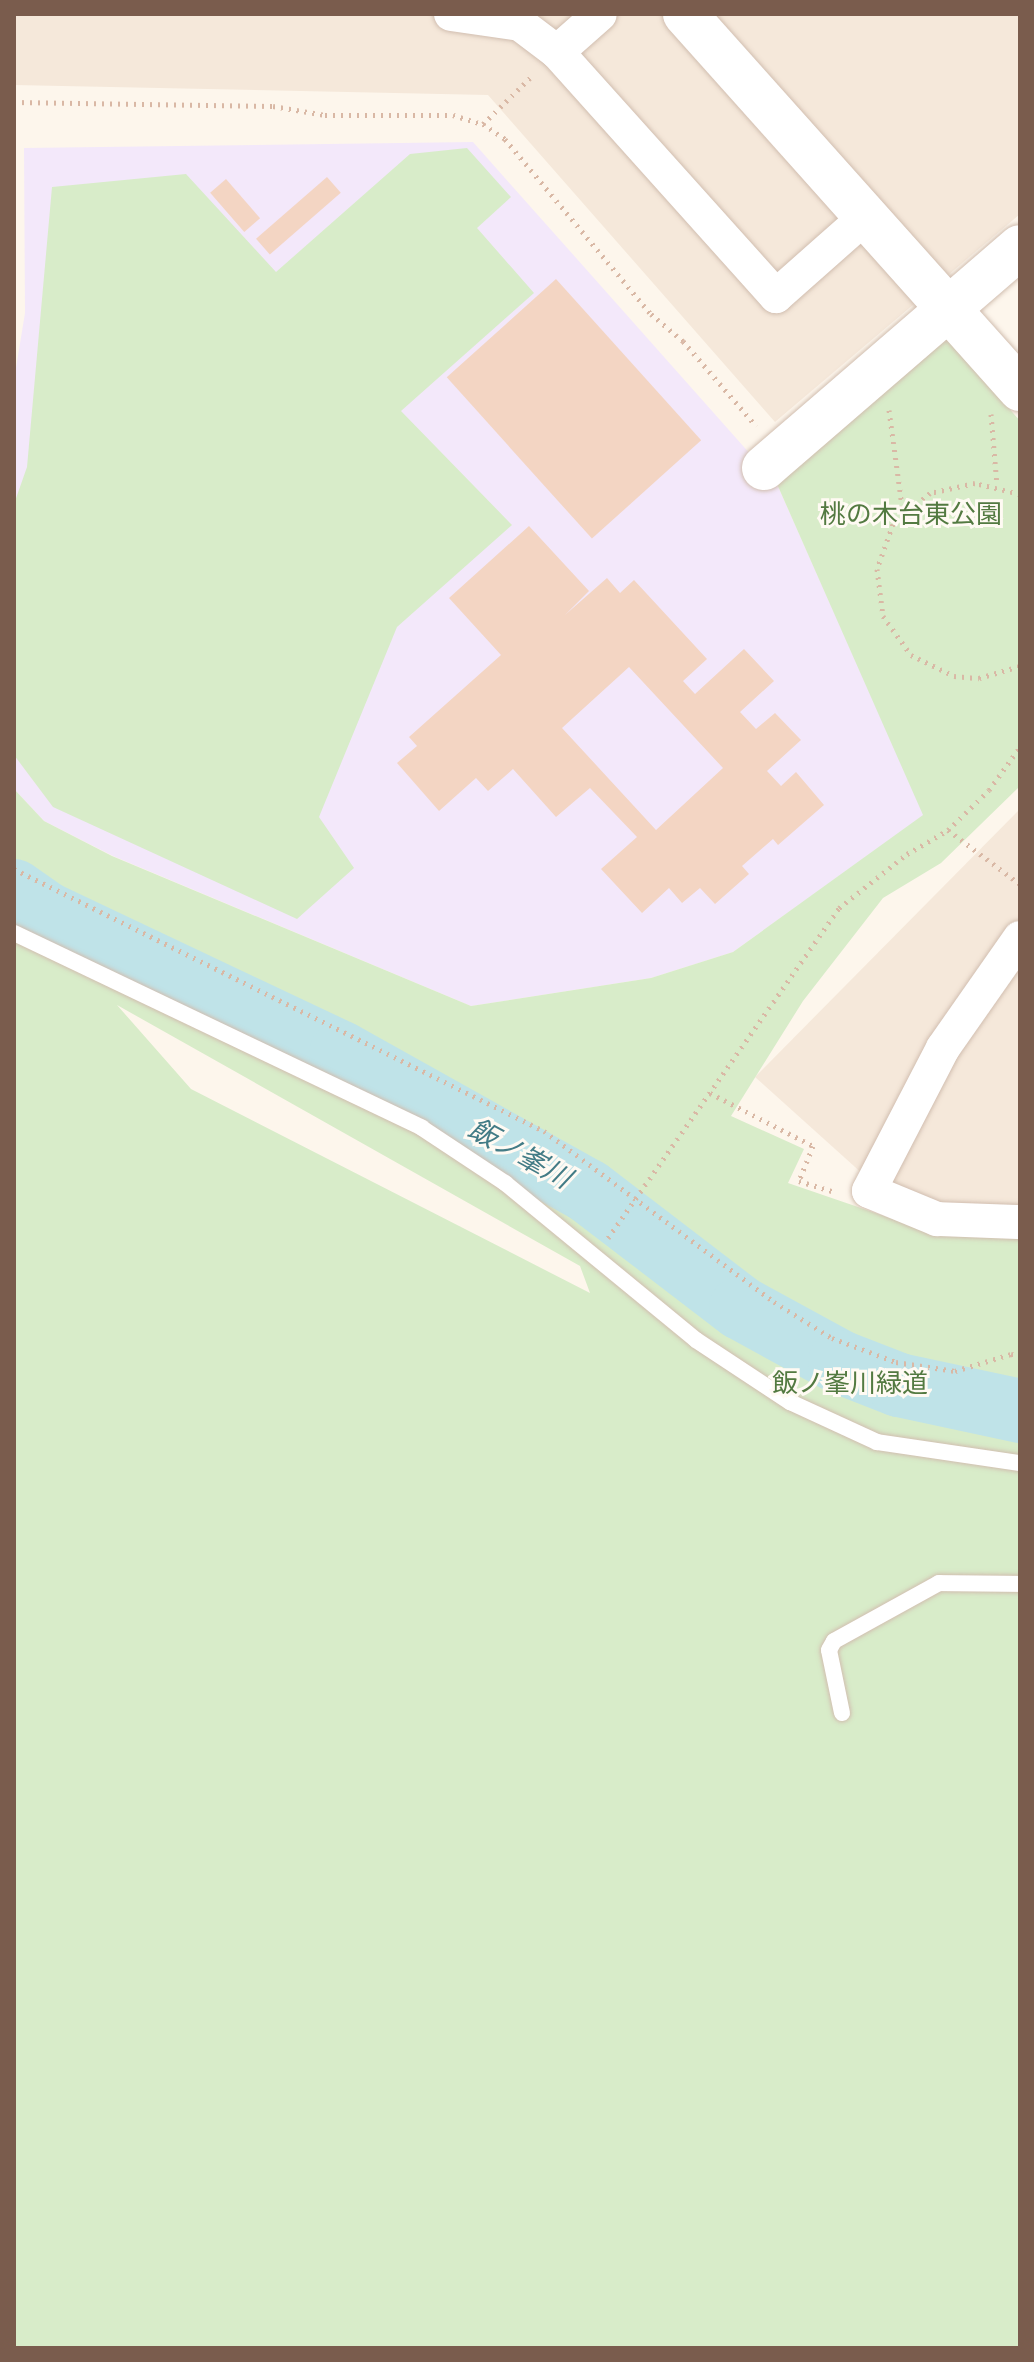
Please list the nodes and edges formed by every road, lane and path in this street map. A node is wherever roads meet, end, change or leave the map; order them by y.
1 (451, 14) edge
2 (600, 14) edge
3 (685, 14) edge
4 (557, 52) junction
5 (14, 102) edge
6 (483, 124) junction
7 (863, 219) junction
8 (1020, 247) edge
9 (950, 308) junction
10 (1005, 396) edge
11 (888, 401) dead end
12 (772, 461) joint
13 (997, 485) junction
14 (1020, 494) edge
15 (903, 513) junction
16 (1020, 666) edge
17 (1020, 747) edge
18 (948, 830) junction
19 (14, 869) edge
20 (1020, 884) edge
21 (14, 933) edge
22 (1020, 938) edge
23 (710, 1093) junction
24 (869, 1191) junction
25 (637, 1196) junction
26 (1020, 1222) edge
27 (595, 1257) junction
28 (1020, 1356) edge
29 (1020, 1463) edge
30 (1020, 1584) edge
31 (842, 1713) dead end

1 - 4 street
2 - 4 street
3 - 7 street
4 - 6 path
4 - 7 street
5 - 6 path
6 - 12 path
7 - 9 street
8 - 9 street
9 - 10 street
9 - 12 street
10 - 13 path
11 - 15 path
13 - 14 path
13 - 15 path
15 - 16 path
17 - 18 path
18 - 20 path
18 - 23 path
19 - 25 path
21 - 27 lane
22 - 24 street
23 - 24 path
23 - 25 path
24 - 26 street
25 - 27 path
25 - 28 path
27 - 29 lane
30 - 31 lane

